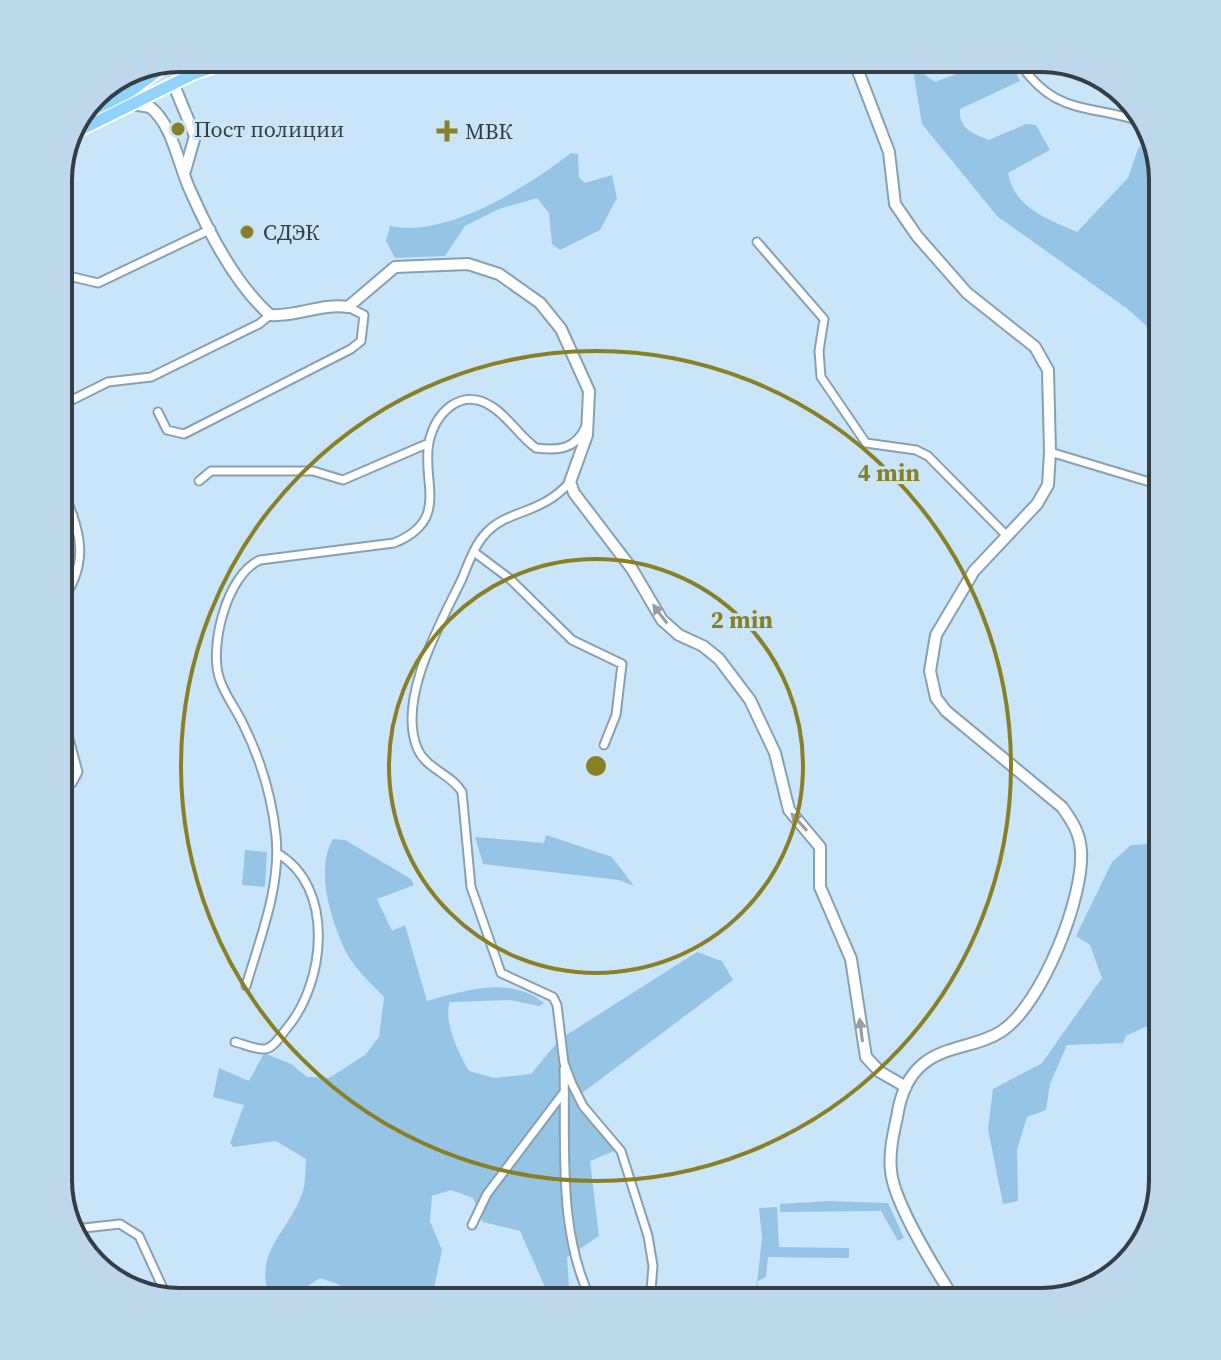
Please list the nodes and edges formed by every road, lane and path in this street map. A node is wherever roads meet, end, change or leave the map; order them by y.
1 (203, 72) edge
2 (858, 72) edge
3 (1028, 72) edge
4 (150, 76) edge
5 (173, 83) junction
6 (132, 104) junction
7 (103, 105) edge
8 (1131, 119) edge
9 (86, 127) edge
10 (173, 147) junction
11 (190, 148) junction
12 (184, 176) junction
13 (211, 229) junction
14 (757, 242) dead end
15 (72, 277) edge
16 (348, 307) junction
17 (270, 315) junction
18 (72, 400) edge
19 (158, 412) dead end
20 (590, 416) junction
21 (429, 443) junction
22 (1050, 452) junction
23 (199, 481) dead end
24 (570, 482) junction
25 (1149, 482) edge
26 (73, 515) edge
27 (1006, 535) junction
28 (474, 552) junction
29 (72, 587) edge
30 (604, 745) dead end
31 (72, 750) edge
32 (72, 783) edge
33 (277, 853) junction
34 (246, 986) dead end
35 (235, 1042) dead end
36 (564, 1063) junction
37 (906, 1087) junction
38 (565, 1090) junction
39 (472, 1225) dead end
40 (83, 1228) edge
41 (162, 1286) edge
42 (585, 1288) edge
43 (650, 1288) edge
44 (948, 1288) edge

1 - 5 main road
2 - 22 street
3 - 8 street
4 - 7 main road
5 - 6 main road
5 - 11 street
6 - 9 main road
6 - 10 street
10 - 11 street
10 - 12 street
11 - 12 street
12 - 13 street
13 - 15 street
13 - 17 street
14 - 27 street
16 - 17 street
16 - 19 street
16 - 20 street
17 - 18 street
20 - 21 street
20 - 24 street
21 - 23 street
21 - 33 street
22 - 25 street
22 - 27 street
24 - 28 street
37 -> 24 street
26 - 29 street
27 - 37 street
28 - 30 street
28 - 36 street
31 - 32 street
33 - 34 street
33 - 35 street
36 - 38 street
36 - 43 street
37 - 44 street
38 - 39 street
38 - 42 street
40 - 41 street

